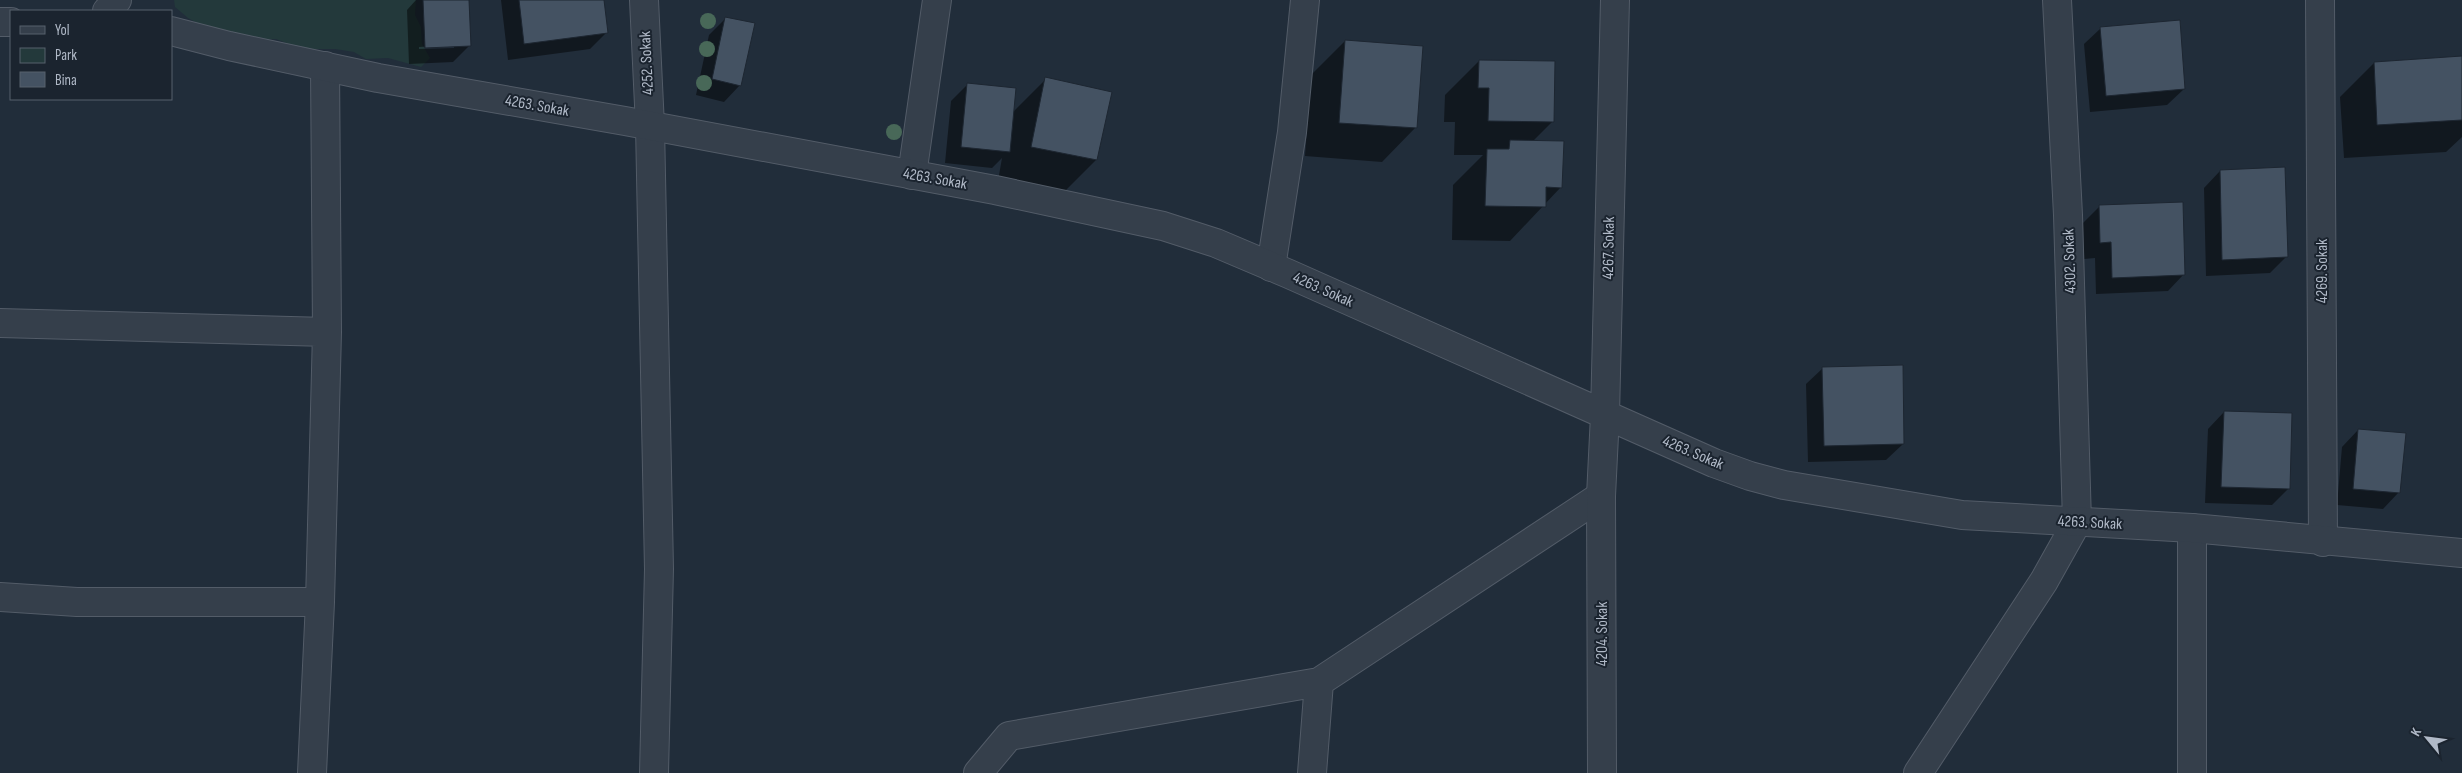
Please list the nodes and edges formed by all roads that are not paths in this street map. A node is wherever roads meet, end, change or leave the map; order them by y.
1 (117, 0) edge
2 (644, 0) edge
3 (937, 0) edge
4 (1305, 0) edge
5 (1615, 0) edge
6 (2058, 0) edge
7 (2320, 0) edge
8 (109, 10) edge
9 (172, 31) edge
10 (325, 66) junction
11 (650, 126) junction
12 (912, 175) junction
13 (1271, 267) junction
14 (0, 324) edge
15 (327, 332) junction
16 (1606, 415) junction
17 (1601, 496) junction
18 (2077, 522) junction
19 (2192, 528) junction
20 (2323, 542) junction
21 (2462, 553) edge
22 (0, 597) edge
23 (320, 602) junction
24 (1319, 682) junction
25 (312, 773) edge
26 (654, 773) edge
27 (978, 773) edge
28 (1312, 773) edge
29 (1602, 773) edge
30 (1918, 773) edge
31 (2192, 773) edge

1 - 8 street
2 - 11 street, 4252. Sokak
3 - 12 street
4 - 13 street
5 - 16 street, 4267. Sokak
6 - 18 street, 4302. Sokak
7 - 20 street, 4269. Sokak
9 - 10 street, 4263. Sokak
10 - 11 street, 4263. Sokak
10 - 15 street
11 - 12 street, 4263. Sokak
11 - 26 street, 4252. Sokak
12 - 13 street, 4263. Sokak
13 - 16 street, 4263. Sokak
14 - 15 street
15 - 23 street
16 - 17 street, 4267. Sokak
16 - 18 street, 4263. Sokak
17 - 24 street
17 - 29 street, 4204. Sokak
18 - 19 street, 4263. Sokak
18 - 30 street
19 - 20 street, 4263. Sokak
19 - 31 street
20 - 21 street, 4263. Sokak
22 - 23 street
23 - 25 street
24 - 27 street
24 - 28 street

